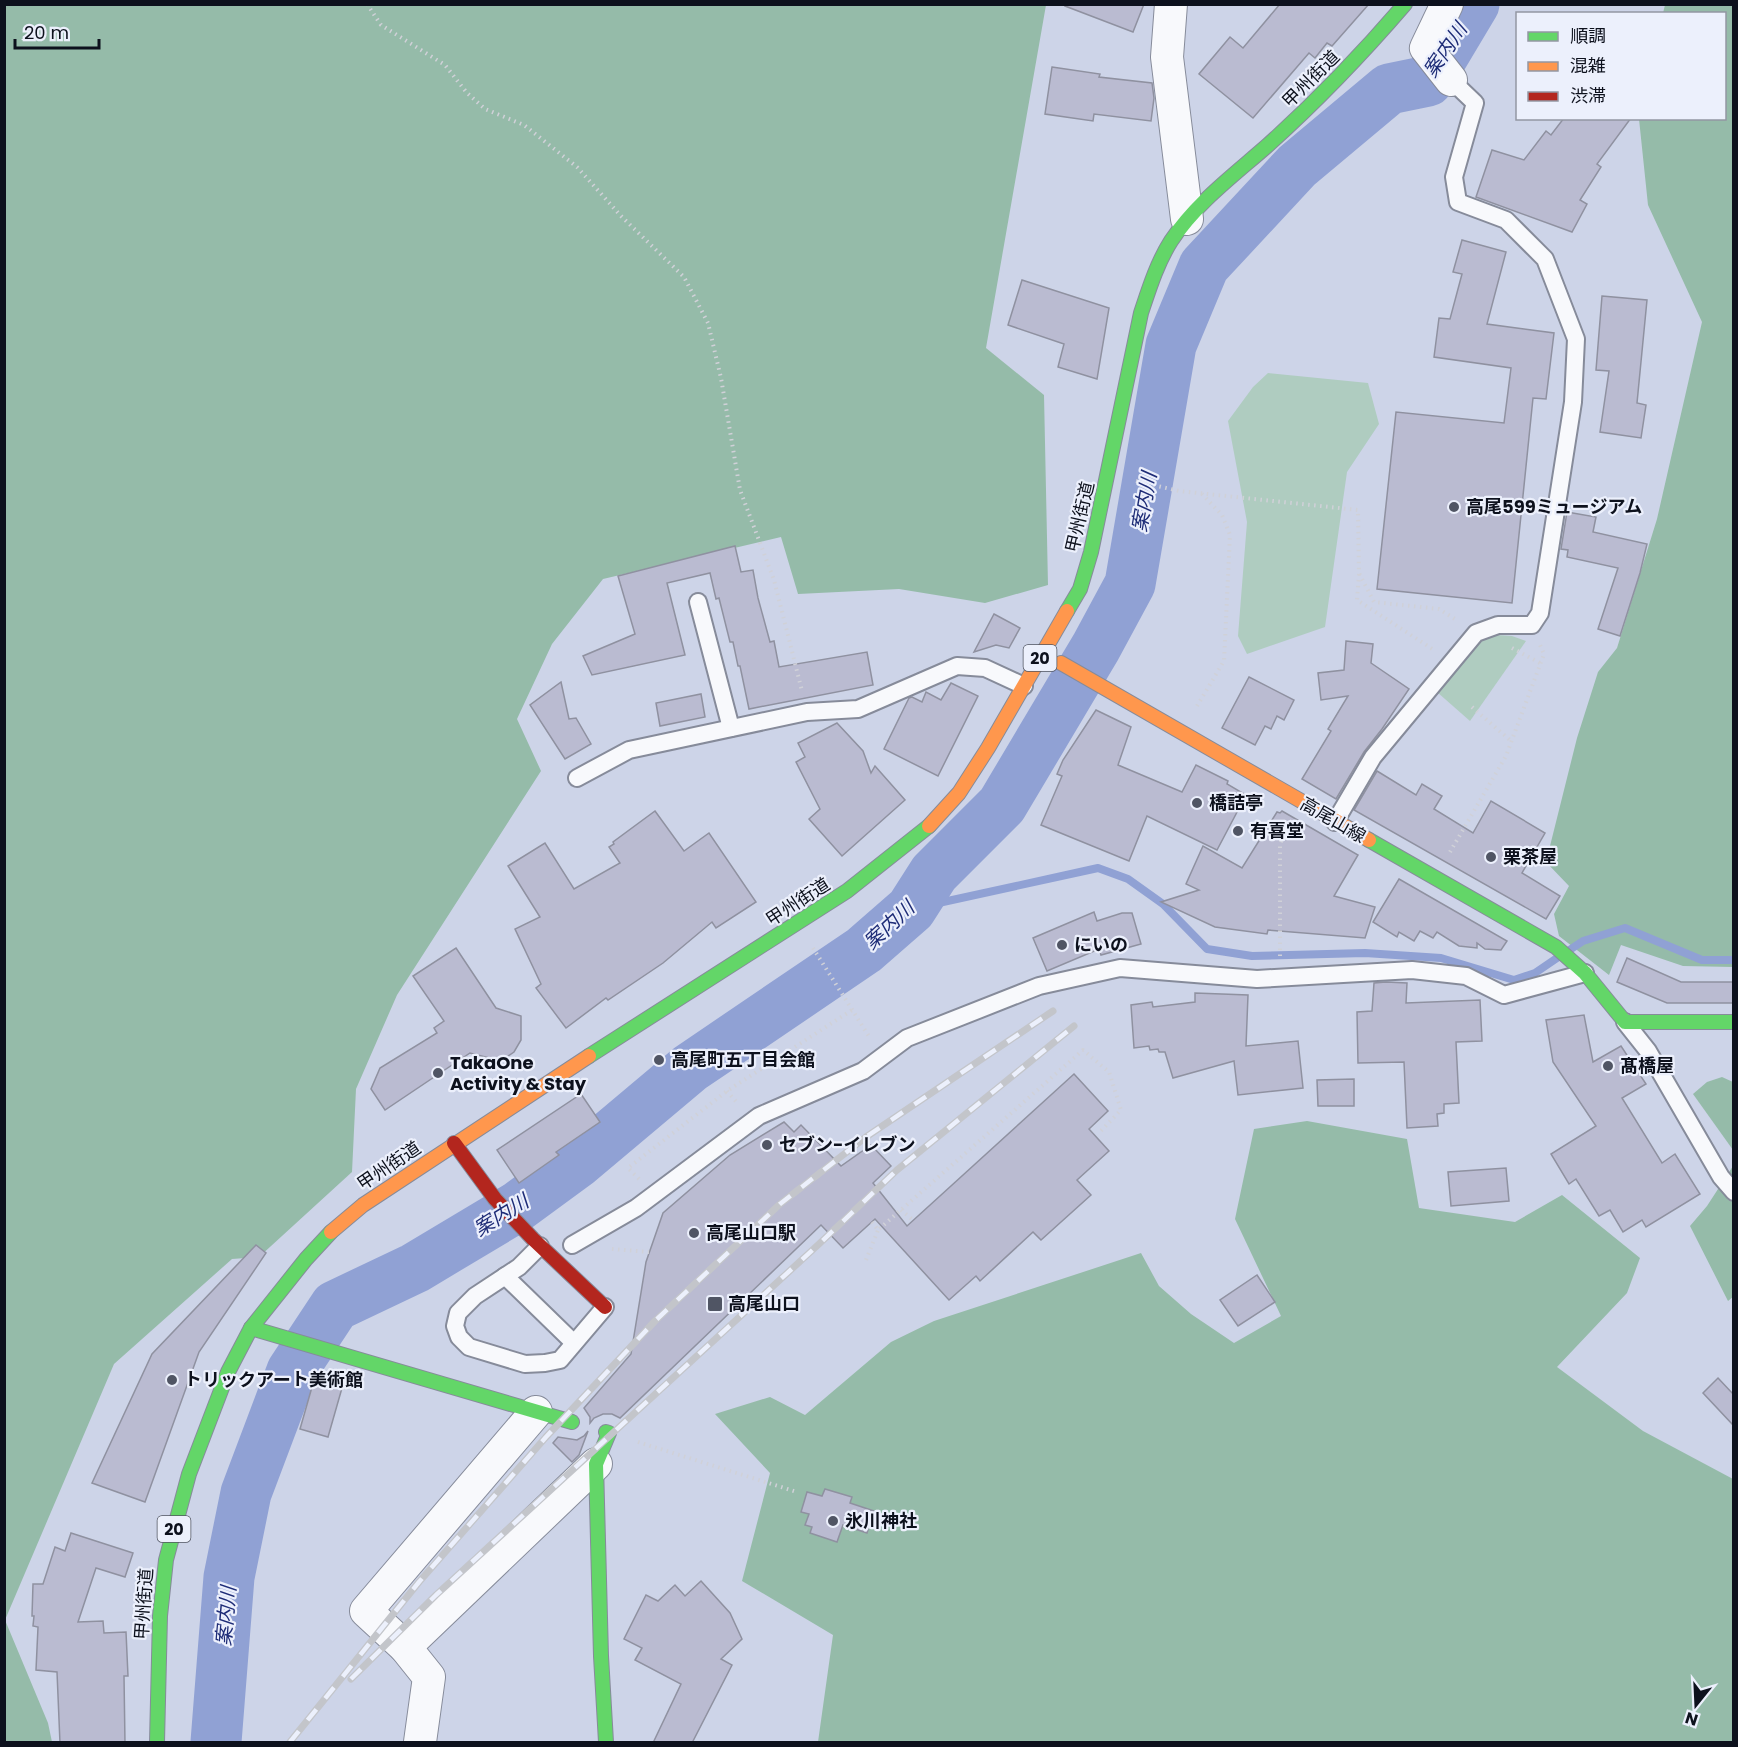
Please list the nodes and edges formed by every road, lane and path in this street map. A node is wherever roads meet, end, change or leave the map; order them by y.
1 (367, 4) edge
2 (1171, 4) edge
3 (1405, 4) edge
4 (1447, 4) edge
5 (1451, 80) joint
6 (1188, 219) junction
7 (1129, 480) dead end
8 (1201, 493) junction
9 (1359, 573) junction
10 (698, 602) dead end
11 (1532, 625) junction
12 (1476, 633) junction
13 (1509, 647) dead end
14 (1056, 660) junction
15 (1452, 661) junction
16 (1540, 663) junction
17 (1024, 686) junction
18 (1472, 707) dead end
19 (807, 712) junction
20 (731, 728) junction
21 (1182, 733) junction
22 (1511, 741) junction
23 (577, 778) dead end
24 (1298, 800) junction
25 (1335, 822) junction
26 (1435, 879) junction
27 (1280, 937) dead end
28 (816, 951) dead end
29 (1581, 970) junction
30 (852, 1010) junction
31 (1625, 1022) junction
32 (1734, 1022) edge
33 (882, 1056) junction
34 (1099, 1133) dead end
35 (454, 1143) junction
36 (1734, 1192) edge
37 (654, 1195) junction
38 (901, 1210) junction
39 (913, 1220) dead end
40 (872, 1222) dead end
41 (879, 1230) junction
42 (537, 1243) junction
43 (572, 1245) dead end
44 (866, 1260) dead end
45 (505, 1276) junction
46 (605, 1307) joint
47 (251, 1328) junction
48 (574, 1343) junction
49 (536, 1412) junction
50 (572, 1422) dead end
51 (607, 1432) joint
52 (596, 1464) junction
53 (797, 1492) dead end
54 (405, 1647) junction
55 (157, 1743) edge
56 (420, 1743) edge
57 (606, 1743) edge

1 - 19 path
2 - 6 street
3 - 6 main road, 甲州街道 / 20
4 - 5 street
5 - 11 lane
6 - 14 main road, 甲州街道 / 20
7 - 8 path
8 - 9 path
8 - 21 path
9 - 12 path
9 - 15 path
10 - 20 lane
11 - 12 lane
11 - 16 path
12 - 15 lane
13 - 16 path
14 - 17 main road, 甲州街道 / 20
14 - 21 main road, 高尾山線
15 - 25 lane
16 - 22 path
17 - 19 lane
17 - 35 main road, 甲州街道 / 20
18 - 22 path
19 - 20 lane
20 - 23 lane
21 - 24 main road, 高尾山線
22 - 26 path
24 - 25 main road, 高尾山線
24 - 27 path
25 - 26 main road, 高尾山線
26 - 29 main road, 高尾山線
28 - 30 path
29 - 31 main road
29 - 33 lane
30 - 33 path
30 - 37 path
31 - 32 main road
31 - 36 lane
33 - 37 lane
34 - 38 path
35 - 42 main road
35 - 47 main road, 甲州街道 / 20
37 - 43 lane
38 - 39 path
38 - 41 path
40 - 41 path
41 - 44 path
42 - 45 lane
42 - 46 main road
45 - 48 lane
45 - 48 lane
46 - 48 lane
47 - 49 main road
47 - 55 main road, 甲州街道 / 20
49 - 50 main road
49 - 54 street
51 - 52 main road
51 - 53 path
52 - 54 street
52 - 57 main road
54 - 56 street

